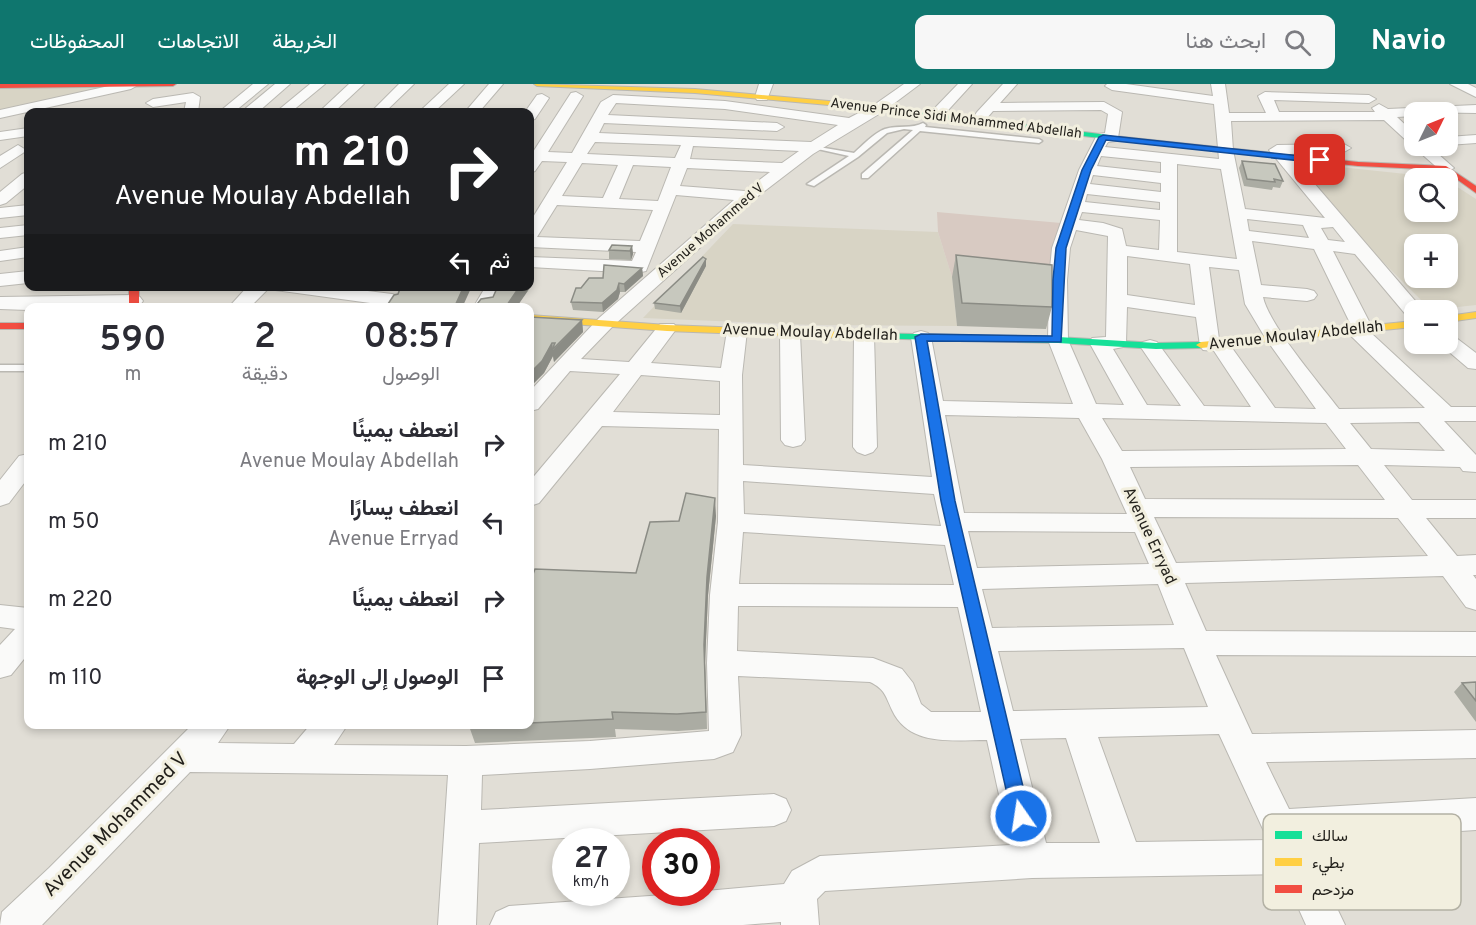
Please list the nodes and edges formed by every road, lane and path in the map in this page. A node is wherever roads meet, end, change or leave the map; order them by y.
1 (173, 84) edge
2 (261, 84) edge
3 (283, 84) edge
4 (318, 84) edge
5 (357, 84) edge
6 (407, 84) edge
7 (457, 84) edge
8 (496, 84) edge
9 (537, 84) edge
10 (558, 84) edge
11 (913, 84) edge
12 (965, 84) edge
13 (1010, 84) edge
14 (1350, 84) edge
15 (1457, 84) edge
16 (139, 85) edge
17 (157, 85) edge
18 (1112, 85) edge
19 (0, 86) edge
20 (764, 91) edge
21 (1084, 91) dead end
22 (698, 93) edge
23 (1476, 93) edge
24 (576, 96) dead end
25 (1289, 97) junction
26 (542, 98) dead end
27 (1369, 99) junction
28 (1076, 106) junction
29 (1104, 106) junction
30 (990, 107) junction
31 (29, 108) edge
32 (152, 108) edge
33 (192, 108) edge
34 (231, 108) edge
35 (254, 108) edge
36 (288, 108) edge
37 (330, 108) edge
38 (382, 108) edge
39 (430, 108) edge
40 (475, 108) edge
41 (879, 108) junction
42 (1221, 108) edge
43 (24, 109) edge
44 (1476, 109) edge
45 (534, 110) edge
46 (0, 114) edge
47 (1387, 115) junction
48 (935, 116) junction
49 (1308, 116) junction
50 (1275, 118) junction
51 (600, 119) junction
52 (975, 122) junction
53 (697, 123) junction
54 (846, 127) junction
55 (920, 128) junction
56 (1404, 131) edge
57 (1243, 132) dead end
58 (24, 133) edge
59 (3, 137) edge
60 (590, 137) junction
61 (1268, 138) dead end
62 (1476, 139) edge
63 (1458, 140) edge
64 (1039, 141) dead end
65 (689, 142) junction
66 (1458, 145) edge
67 (815, 147) junction
68 (1344, 148) junction
69 (0, 150) edge
70 (23, 150) edge
71 (1476, 153) edge
72 (855, 155) junction
73 (1281, 156) junction
74 (1432, 156) edge
75 (534, 158) edge
76 (576, 158) junction
77 (628, 160) junction
78 (534, 161) edge
79 (0, 163) edge
80 (681, 163) junction
81 (1358, 164) junction
82 (1228, 165) junction
83 (784, 168) junction
84 (1446, 168) joint
85 (1169, 171) junction
86 (1089, 174) junction
87 (866, 176) dead end
88 (1458, 176) edge
89 (24, 180) edge
90 (811, 184) dead end
91 (1474, 187) edge
92 (669, 190) junction
93 (24, 191) edge
94 (5, 196) edge
95 (748, 196) junction
96 (1168, 198) junction
97 (550, 200) junction
98 (609, 203) junction
99 (664, 207) junction
100 (1236, 207) junction
101 (24, 210) edge
102 (0, 213) edge
103 (1168, 216) junction
104 (539, 217) junction
105 (1335, 218) junction
106 (1311, 222) junction
107 (534, 227) edge
108 (24, 230) edge
109 (0, 233) edge
110 (1242, 235) junction
111 (534, 242) edge
112 (552, 243) junction
113 (1322, 244) junction
114 (648, 247) junction
115 (1361, 249) junction
116 (1118, 250) junction
117 (24, 253) edge
118 (0, 256) edge
119 (1168, 256) junction
120 (1199, 260) junction
121 (534, 262) edge
122 (1248, 266) junction
123 (639, 267) junction
124 (666, 270) junction
125 (24, 278) edge
126 (2, 281) edge
127 (1252, 290) junction
128 (255, 291) edge
129 (324, 291) edge
130 (1307, 295) dead end
131 (134, 298) edge
132 (393, 298) edge
133 (1117, 300) junction
134 (1404, 300) edge
135 (0, 303) edge
136 (99, 303) edge
137 (242, 303) edge
138 (24, 309) edge
139 (1205, 312) junction
140 (1476, 315) edge
141 (534, 318) edge
142 (1458, 318) edge
143 (606, 322) junction
144 (1404, 325) edge
145 (667, 328) junction
146 (1360, 330) junction
147 (737, 331) junction
148 (790, 334) junction
149 (864, 335) junction
150 (921, 337) junction
151 (1276, 339) junction
152 (1058, 340) junction
153 (1107, 343) junction
154 (1150, 346) junction
155 (1215, 346) junction
156 (1458, 349) edge
157 (1476, 363) edge
158 (565, 364) junction
159 (0, 368) edge
160 (24, 368) edge
161 (635, 369) junction
162 (731, 375) junction
163 (534, 395) edge
164 (932, 408) junction
165 (1088, 413) junction
166 (1140, 413) junction
167 (1198, 414) junction
168 (1476, 414) edge
169 (1268, 415) junction
170 (1435, 415) junction
171 (1333, 416) junction
172 (596, 419) junction
173 (731, 422) junction
174 (793, 440) dead end
175 (865, 447) dead end
176 (1365, 457) junction
177 (1114, 459) junction
178 (1471, 464) edge
179 (24, 470) edge
180 (732, 472) junction
181 (945, 486) junction
182 (534, 492) edge
183 (11, 494) edge
184 (1476, 509) edge
185 (1406, 510) junction
186 (1140, 516) junction
187 (731, 522) junction
188 (955, 529) junction
189 (1463, 565) edge
190 (1167, 573) junction
191 (968, 588) junction
192 (724, 595) junction
193 (1476, 599) edge
194 (0, 616) edge
195 (24, 619) edge
196 (24, 639) edge
197 (1195, 639) junction
198 (981, 640) junction
199 (1476, 644) edge
200 (722, 663) junction
201 (0, 666) edge
202 (1229, 720) junction
203 (1078, 725) junction
204 (1000, 726) junction
205 (210, 729) edge
206 (328, 729) edge
207 (1476, 744) edge
208 (1243, 748) junction
209 (183, 757) junction
210 (301, 759) junction
211 (466, 761) junction
212 (774, 810) dead end
213 (1274, 814) edge
214 (1476, 814) edge
215 (1461, 816) edge
216 (461, 828) junction
217 (1263, 845) edge
218 (1124, 860) junction
219 (1032, 861) junction
220 (1319, 910) edge
221 (798, 914) edge
222 (15, 925) edge
223 (457, 925) edge
224 (509, 925) edge
225 (1326, 925) edge

1 - 17 street
2 - 34 street
3 - 35 street
4 - 36 street
5 - 37 street
6 - 38 street
7 - 39 street
8 - 40 street
9 - 10 street, Avenue Prince Sidi Mohammed Abdellah
10 - 22 street, Avenue Prince Sidi Mohammed Abdellah
11 - 41 street, Avenue Mohammed V
12 - 48 street
13 - 30 street
14 - 27 street
15 - 23 street
16 - 17 street
16 - 19 street
16 - 31 street
17 - 32 street
18 - 29 street
18 - 42 street
20 - 22 street, Avenue Prince Sidi Mohammed Abdellah
20 - 41 street, Avenue Prince Sidi Mohammed Abdellah
21 - 28 street
22 - 51 street
22 - 53 street
22 - 54 street
24 - 75 street
25 - 27 street
25 - 49 street
25 - 50 street
26 - 45 street
27 - 47 street
28 - 29 street
28 - 30 street
29 - 86 street, Avenue Erryad
30 - 52 street
32 - 33 street
41 - 48 street, Avenue Prince Sidi Mohammed Abdellah
41 - 54 street, Avenue Mohammed V
42 - 50 street
42 - 57 street
42 - 82 street
43 - 46 street
44 - 47 street
47 - 49 street
47 - 56 street
48 - 52 street, Avenue Prince Sidi Mohammed Abdellah
48 - 55 lane
49 - 50 street
51 - 53 street
51 - 60 street
52 - 86 street, Avenue Prince Sidi Mohammed Abdellah
53 - 54 street
53 - 65 street
54 - 67 street, Avenue Mohammed V
55 - 64 lane
55 - 72 lane
55 - 87 lane
58 - 59 street
60 - 65 street
60 - 76 street
61 - 68 street
62 - 63 street
65 - 67 street
65 - 80 street
66 - 71 street
67 - 72 lane
67 - 83 street, Avenue Mohammed V
68 - 73 street
68 - 81 street
69 - 70 street
70 - 79 street
72 - 90 lane
73 - 81 street, Avenue Prince Sidi Mohammed Abdellah
73 - 82 street, Avenue Prince Sidi Mohammed Abdellah
73 - 105 street
74 - 84 street
76 - 77 street
76 - 78 street
76 - 97 street
77 - 80 street
77 - 98 street
80 - 83 street
80 - 92 street
81 - 84 street, Avenue Prince Sidi Mohammed Abdellah
82 - 85 street
82 - 86 street, Avenue Prince Sidi Mohammed Abdellah
82 - 100 street
83 - 95 street, Avenue Mohammed V
85 - 86 street
85 - 96 street
86 - 96 street
86 - 103 street
86 - 116 street
86 - 152 street, Avenue Erryad
88 - 91 street
89 - 94 street
92 - 95 street
92 - 99 street
93 - 94 street
95 - 124 street, Avenue Mohammed V
96 - 103 street
97 - 98 street
97 - 104 street
98 - 99 street
99 - 114 street
100 - 105 street
100 - 106 street
100 - 110 street
101 - 102 street
103 - 119 street
104 - 107 street
104 - 112 street
105 - 106 street
105 - 115 street
106 - 113 street
108 - 109 street
110 - 113 street
110 - 122 street
111 - 112 street
112 - 114 street
113 - 115 street
113 - 146 street
114 - 123 street
115 - 134 street
116 - 119 street
116 - 133 street
117 - 118 street
119 - 120 street
120 - 122 street
120 - 139 street
121 - 123 street
122 - 127 street
123 - 124 street
124 - 143 street, Avenue Mohammed V
125 - 126 street
127 - 130 street
127 - 151 street
128 - 137 street
129 - 132 street
131 - 136 street
133 - 139 street
133 - 153 street
135 - 138 street
139 - 155 street
140 - 142 street
141 - 143 street, Avenue Moulay Abdellah
143 - 145 street, Avenue Moulay Abdellah
143 - 158 street, Avenue Mohammed V
144 - 146 street, Avenue Moulay Abdellah
145 - 147 street, Avenue Moulay Abdellah
145 - 161 street
146 - 151 street, Avenue Moulay Abdellah
146 - 170 street
147 - 148 street, Avenue Moulay Abdellah
147 - 162 street
148 - 149 street, Avenue Moulay Abdellah
148 - 174 street
149 - 150 street, Avenue Moulay Abdellah
149 - 175 street
150 - 152 street, Avenue Moulay Abdellah
150 - 164 street
151 - 155 street, Avenue Moulay Abdellah
151 - 171 street
152 - 153 street, Avenue Moulay Abdellah
152 - 165 street, Avenue Erryad
153 - 154 street, Avenue Moulay Abdellah
153 - 166 street
154 - 155 street, Avenue Moulay Abdellah
154 - 167 street
155 - 169 street
156 - 157 street
158 - 161 street
158 - 163 street, Avenue Mohammed V
159 - 160 lane
161 - 162 street
161 - 172 street
162 - 173 street
164 - 165 street
164 - 181 street
165 - 166 street
165 - 177 street, Avenue Erryad
166 - 167 street
167 - 169 street
168 - 170 street
169 - 171 street
170 - 171 street
170 - 178 street
171 - 176 street
172 - 173 street
172 - 182 street
173 - 180 street
176 - 177 street
176 - 178 street
176 - 185 street
177 - 186 street, Avenue Erryad
179 - 183 street
180 - 181 street
180 - 187 street
181 - 188 street
184 - 185 street
185 - 186 street
185 - 189 street
186 - 188 street
186 - 190 street, Avenue Erryad
187 - 188 street
187 - 192 street
188 - 191 street
189 - 190 street
189 - 193 street
190 - 191 street
190 - 197 street, Avenue Erryad
191 - 192 street
191 - 198 street
192 - 200 street
194 - 195 street
196 - 201 street
197 - 198 street
197 - 199 street
197 - 202 street, Avenue Erryad
198 - 204 street
200 - 204 street
200 - 211 street
202 - 203 street
202 - 208 street, Avenue Erryad
203 - 204 street
203 - 218 street
204 - 219 street
205 - 209 street, Avenue Mohammed V
206 - 210 street
207 - 208 street
208 - 213 street, Avenue Erryad
209 - 210 street
209 - 222 street, Avenue Mohammed V
210 - 211 street
211 - 216 street
212 - 216 street
214 - 215 street
216 - 223 street
217 - 218 street
218 - 219 street
219 - 221 street
220 - 225 street, Avenue Erryad
221 - 224 street

